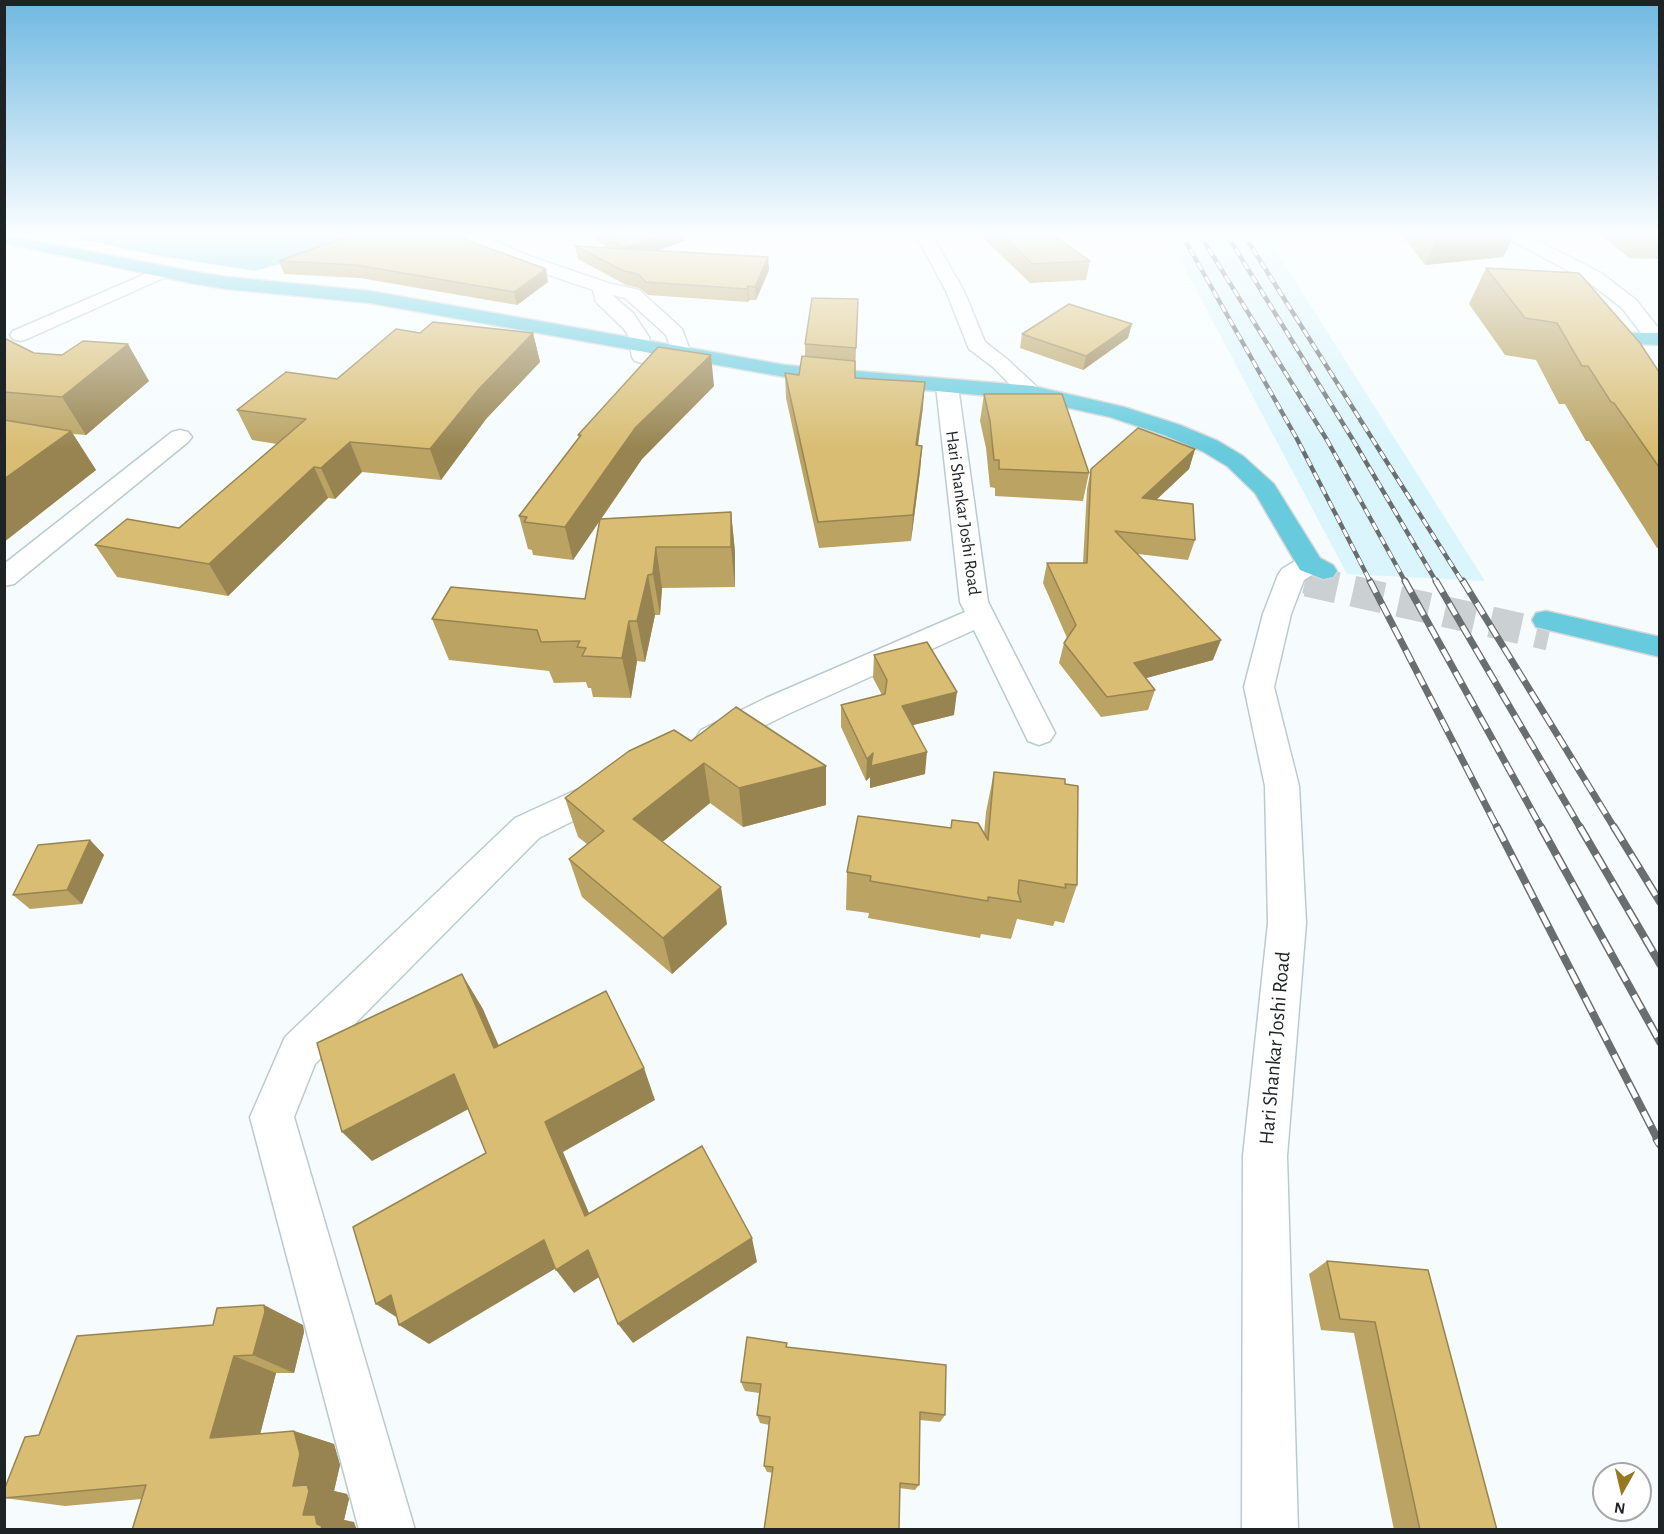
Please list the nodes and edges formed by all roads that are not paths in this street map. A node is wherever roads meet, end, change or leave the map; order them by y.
1 (84, 307) edge
2 (360, 307) edge
3 (613, 307) edge
4 (646, 307) edge
5 (961, 307) edge
6 (1631, 307) edge
7 (1602, 322) edge
8 (20, 335) dead end
9 (1618, 339) junction
10 (1658, 341) edge
11 (641, 351) junction
12 (1630, 357) edge
13 (684, 358) junction
14 (947, 389) junction
15 (1037, 398) junction
16 (180, 437) dead end
17 (1259, 518) dead end
18 (1302, 570) joint
19 (4, 578) edge
20 (981, 616) junction
21 (1659, 648) edge
22 (1659, 662) edge
23 (1039, 733) dead end
24 (683, 752) edge
25 (641, 772) edge
26 (387, 1530) edge
27 (1270, 1530) edge

1 - 8 street
2 - 11 main road
3 - 11 street
4 - 13 street
5 - 15 street
6 - 10 street
7 - 9 street
9 - 10 main road
9 - 12 main road
11 - 13 main road
13 - 14 main road
14 - 15 main road
14 - 20 street, Hari Shankar Joshi Road
15 - 17 main road
15 - 18 main road
16 - 19 street
18 - 27 street, Hari Shankar Joshi Road
20 - 23 street, Hari Shankar Joshi Road
20 - 24 street
21 - 22 main road
25 - 26 street

